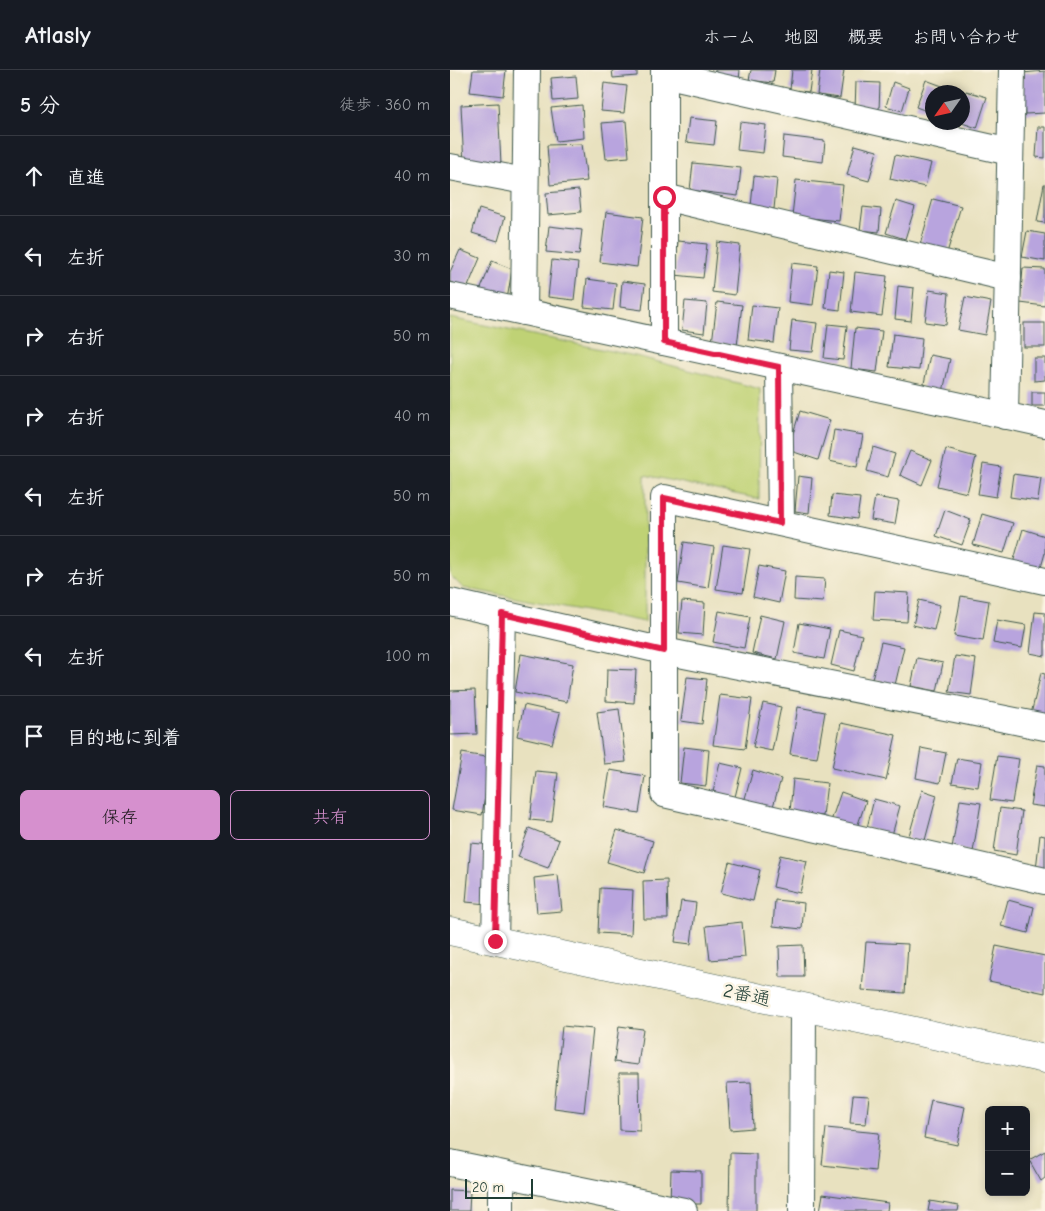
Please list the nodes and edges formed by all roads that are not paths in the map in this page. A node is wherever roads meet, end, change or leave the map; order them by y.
1 (527, 70) edge
2 (1012, 70) edge
3 (664, 72) edge
4 (1010, 152) junction
5 (450, 167) edge
6 (525, 181) junction
7 (664, 197) junction
8 (1008, 278) junction
9 (450, 296) edge
10 (524, 312) junction
11 (664, 342) junction
12 (779, 367) junction
13 (1006, 416) junction
14 (1045, 424) edge
15 (780, 523) junction
16 (1045, 581) edge
17 (450, 602) edge
18 (502, 614) junction
19 (664, 651) junction
20 (1045, 727) edge
21 (1045, 881) edge
22 (450, 931) edge
23 (495, 941) junction
24 (802, 1007) junction
25 (1045, 1059) edge
26 (450, 1163) edge
27 (501, 1174) junction
28 (654, 1208) edge
29 (501, 1211) edge
30 (684, 1211) edge
31 (802, 1211) edge

1 - 6 street
2 - 4 street
3 - 4 street
3 - 7 street
4 - 8 street
5 - 6 street
6 - 10 street
7 - 8 street
7 - 11 street
8 - 13 street
9 - 10 street
10 - 11 street
11 - 12 street
12 - 13 street
12 - 15 street
13 - 14 street
15 - 16 street
15 - 19 street
17 - 18 street
18 - 19 street
18 - 23 street
19 - 20 street
19 - 21 street
22 - 23 main road, 2番通
23 - 24 main road, 2番通
24 - 25 main road, 2番通
24 - 31 street
26 - 27 street
27 - 28 street
27 - 29 street
28 - 30 street

